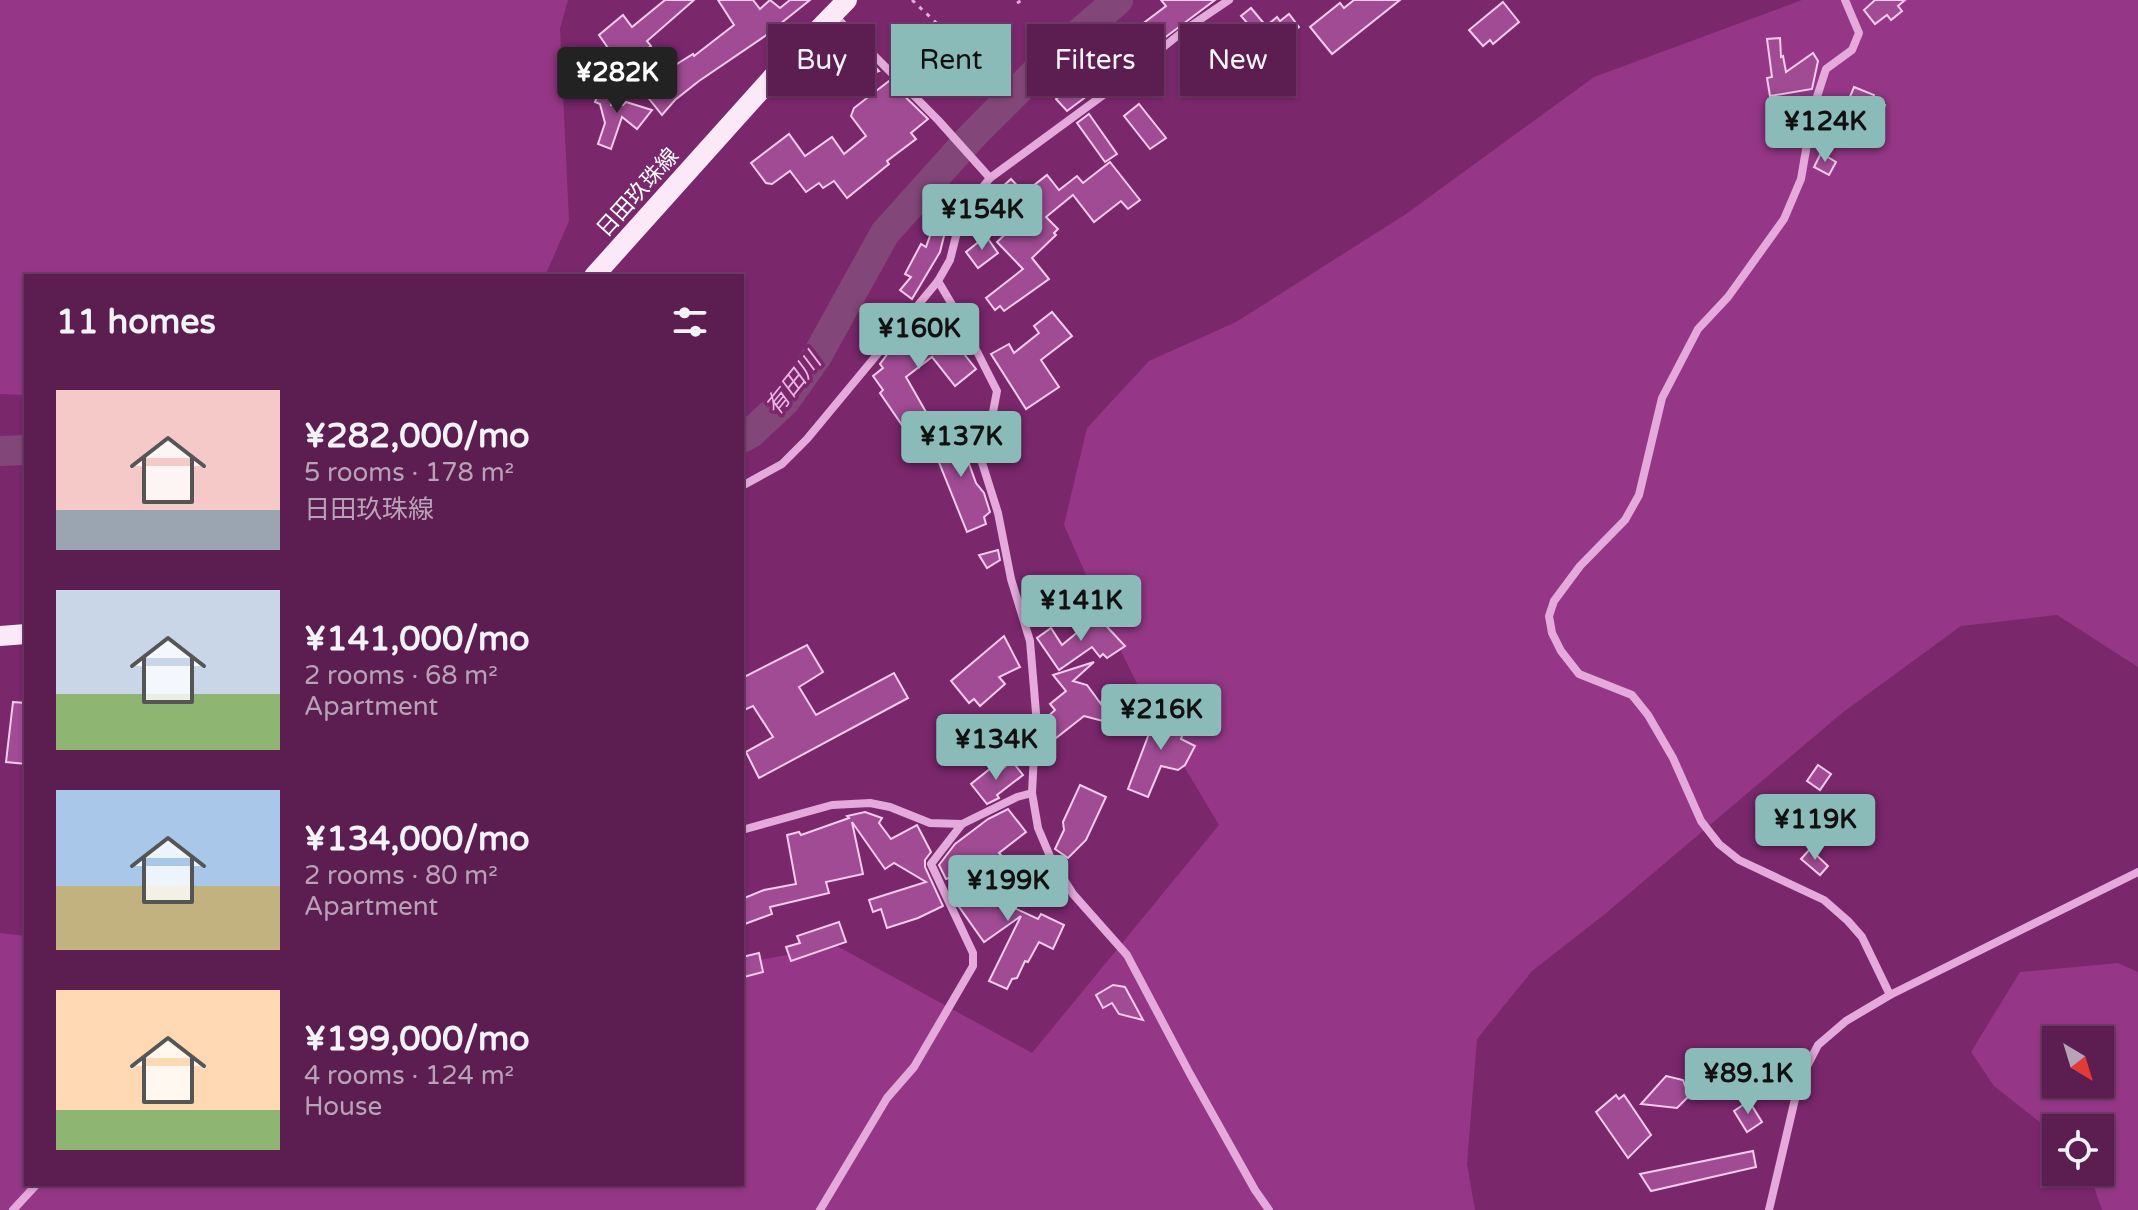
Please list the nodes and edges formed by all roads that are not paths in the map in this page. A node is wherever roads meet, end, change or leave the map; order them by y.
1 (1229, 0) edge
2 (1845, 0) edge
3 (840, 7) edge
4 (990, 178) junction
5 (596, 274) edge
6 (938, 281) junction
7 (744, 485) edge
8 (24, 634) edge
9 (0, 636) edge
10 (1032, 793) junction
11 (962, 824) junction
12 (744, 829) edge
13 (2138, 872) edge
14 (1890, 995) junction
15 (35, 1186) edge
16 (13, 1210) edge
17 (820, 1210) edge
18 (1269, 1210) edge
19 (1769, 1210) edge

1 - 4 street
2 - 14 street
3 - 4 street
3 - 5 main road, 日田玖珠線
4 - 6 street
6 - 7 street
6 - 10 street
8 - 9 main road
10 - 11 street
10 - 18 street
11 - 12 street
11 - 17 street
13 - 14 street
14 - 19 street
15 - 16 street

